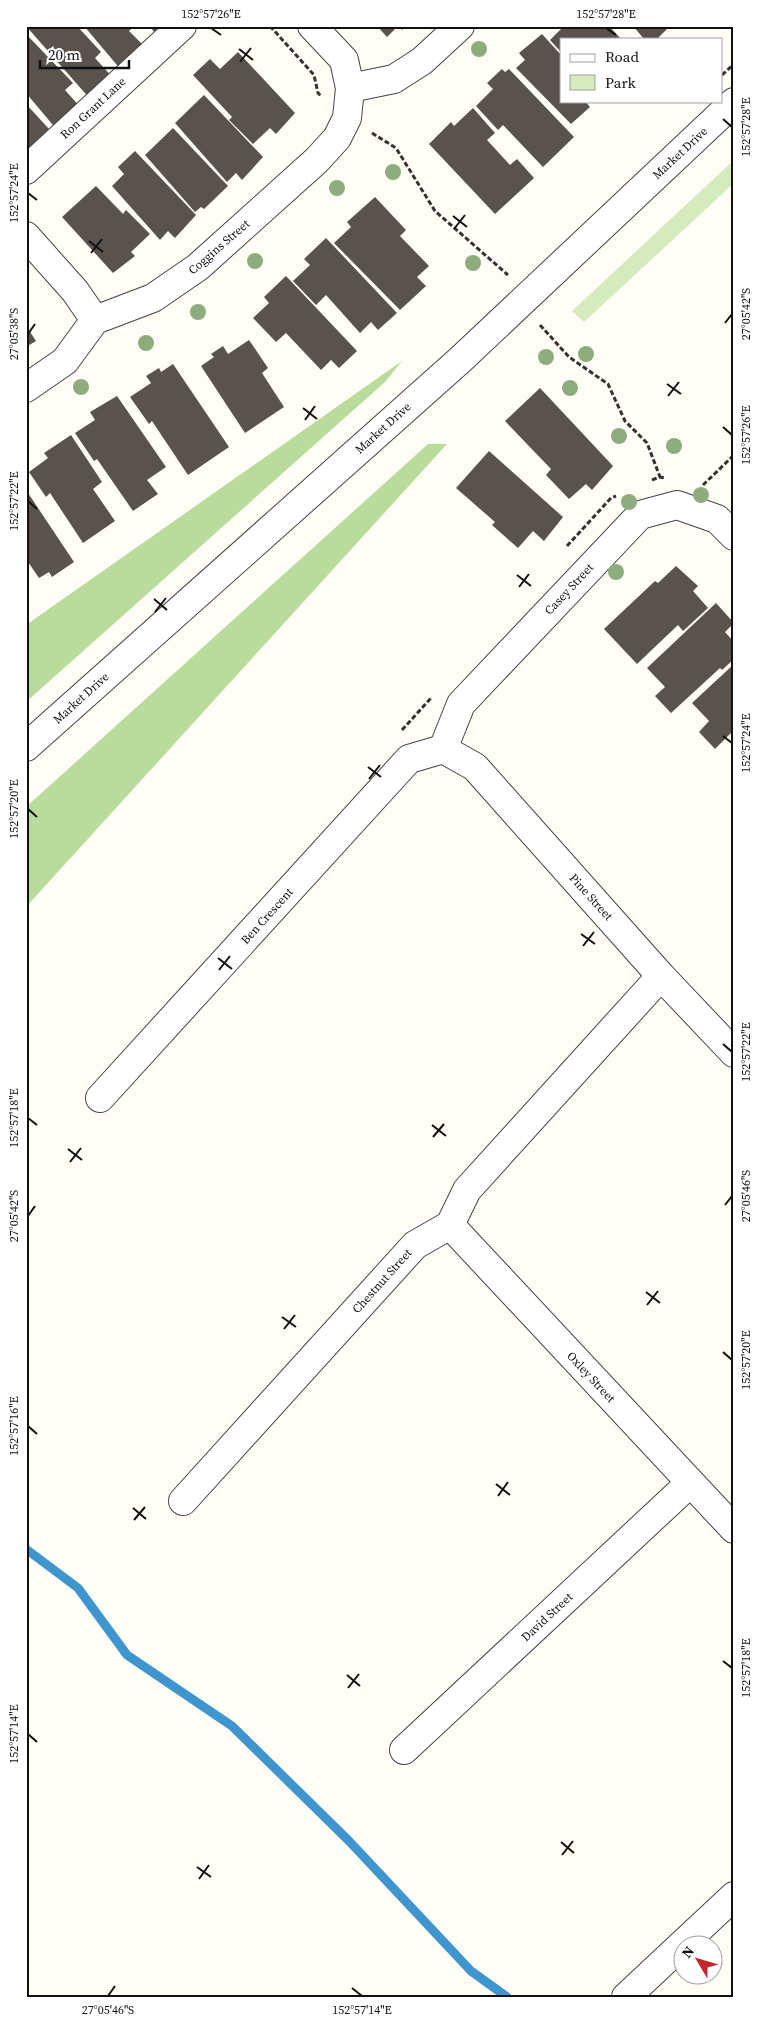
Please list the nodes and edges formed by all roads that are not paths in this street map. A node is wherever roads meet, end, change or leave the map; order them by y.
1 (182, 26) edge
2 (312, 26) edge
3 (460, 26) edge
4 (350, 88) junction
5 (734, 102) edge
6 (26, 170) edge
7 (26, 236) edge
8 (95, 320) junction
9 (26, 388) edge
10 (734, 536) edge
11 (26, 747) edge
12 (443, 749) junction
13 (661, 976) junction
14 (734, 1053) edge
15 (100, 1098) dead end
16 (450, 1225) junction
17 (690, 1483) junction
18 (183, 1501) dead end
19 (734, 1529) edge
20 (404, 1750) dead end
21 (734, 1896) edge
22 (626, 1997) edge

1 - 6 street, Ron Grant Lane
2 - 4 street, Coggins Street
3 - 4 street
4 - 8 street, Coggins Street
5 - 11 street, Market Drive
7 - 8 street
8 - 9 street
10 - 12 street, Casey Street
12 - 13 street, Pine Street
12 - 15 street, Ben Crescent
13 - 14 street, Pine Street
13 - 16 street
16 - 17 street, Oxley Street
16 - 18 street, Chestnut Street
17 - 19 street, Oxley Street
17 - 20 street, David Street
21 - 22 street

